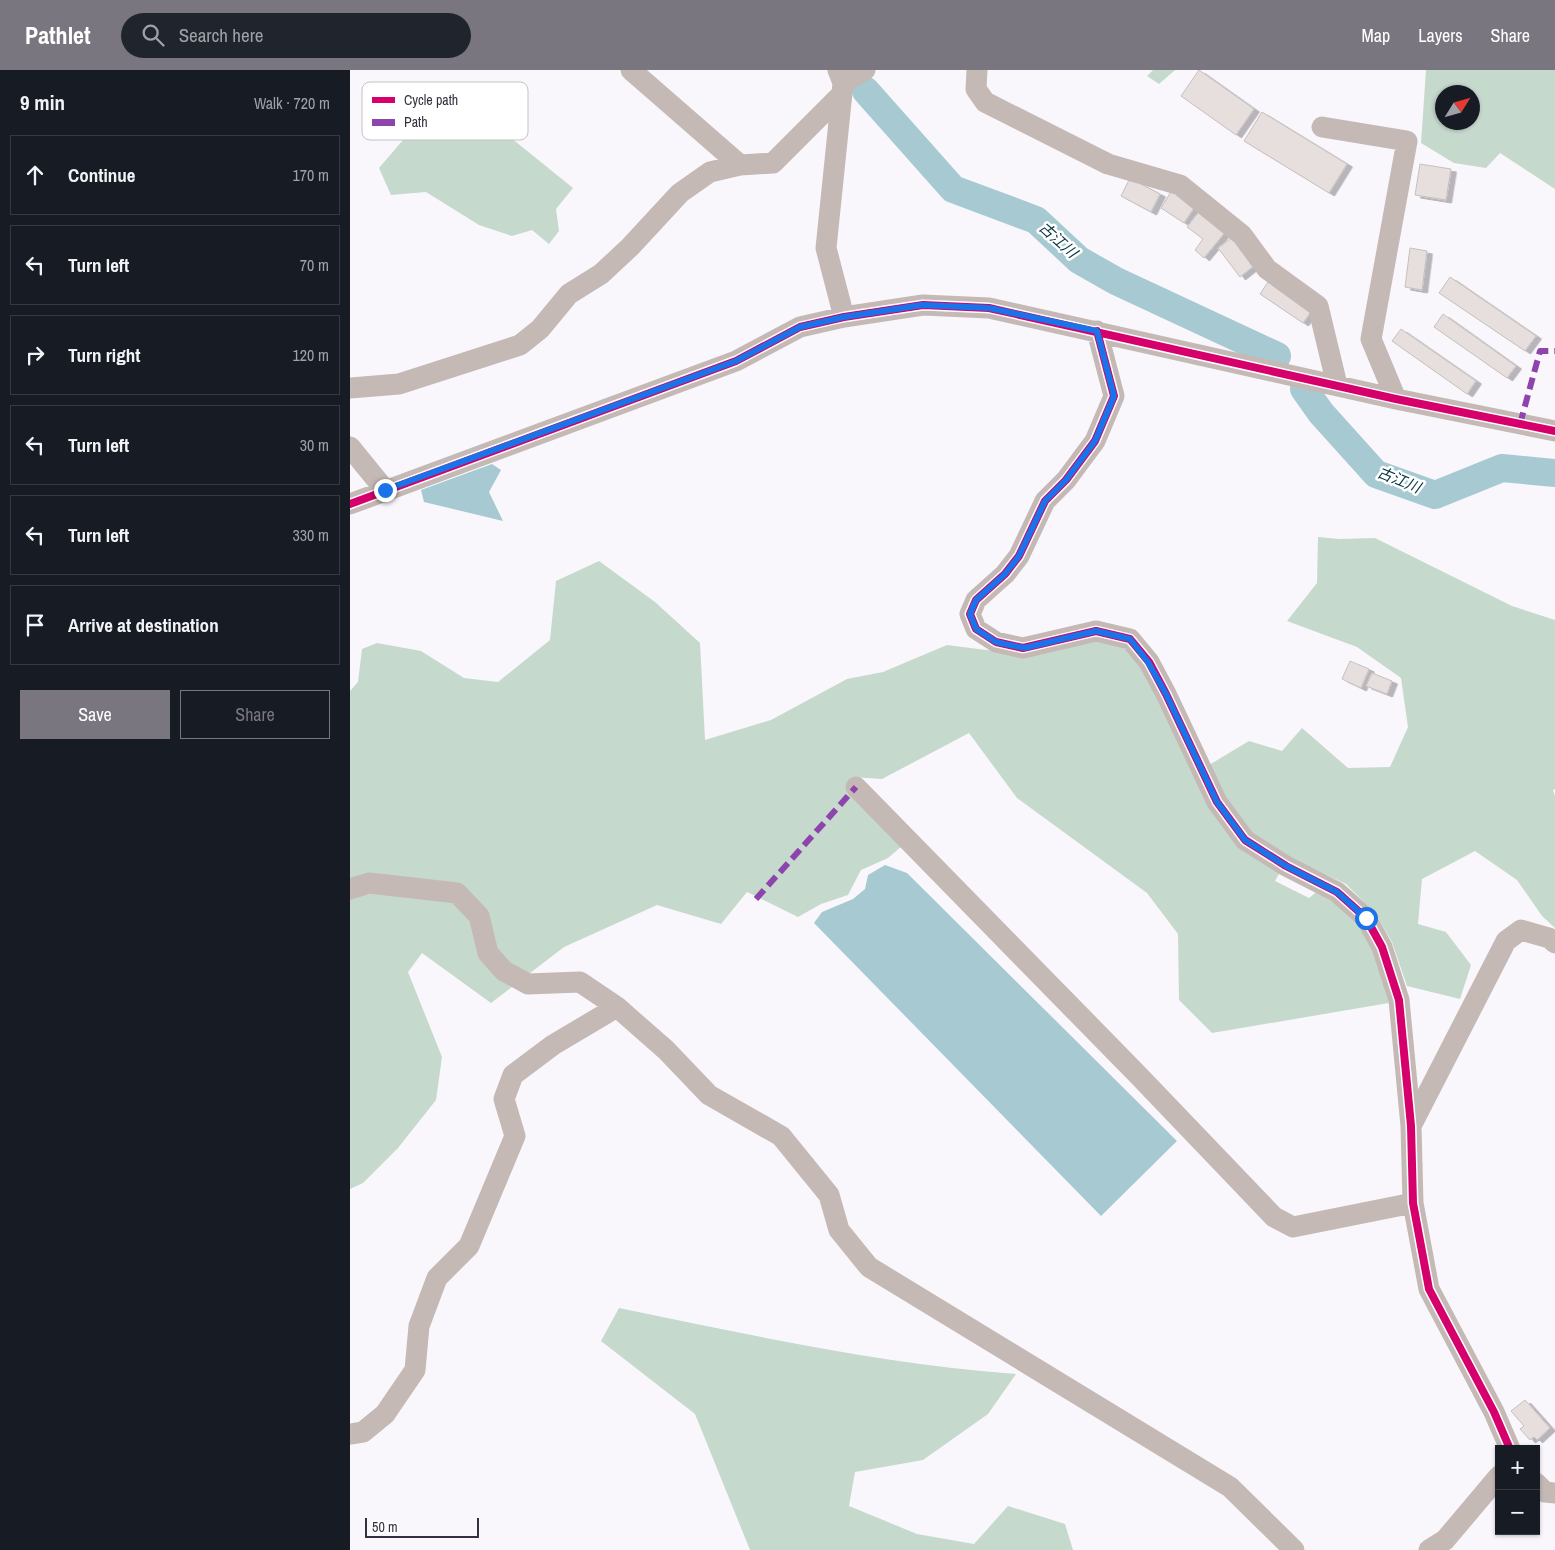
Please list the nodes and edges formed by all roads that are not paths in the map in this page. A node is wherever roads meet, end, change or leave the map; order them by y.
1 (631, 70) edge
2 (865, 70) edge
3 (977, 70) edge
4 (841, 82) edge
5 (1322, 127) dead end
6 (740, 165) junction
7 (844, 317) junction
8 (1097, 331) junction
9 (1337, 385) junction
10 (350, 388) edge
11 (1396, 399) junction
12 (1555, 431) edge
13 (350, 447) edge
14 (385, 490) junction
15 (350, 504) edge
16 (856, 787) dead end
17 (350, 889) edge
18 (1555, 943) edge
19 (617, 1007) junction
20 (1411, 1126) junction
21 (1412, 1203) junction
22 (350, 1434) edge
23 (1508, 1445) edge
24 (1495, 1481) edge
25 (1540, 1487) edge
26 (1555, 1493) edge
27 (1444, 1547) edge
28 (1294, 1550) edge

1 - 6 street
2 - 4 street
3 - 9 street
4 - 6 street
4 - 7 street
5 - 11 street
6 - 10 street
7 - 8 street
7 - 14 street
8 - 9 street
8 - 20 street
9 - 11 street
11 - 12 street
13 - 14 street
14 - 15 street
16 - 21 street
17 - 19 street
18 - 20 street
19 - 22 street
19 - 28 street
20 - 21 street
21 - 23 street
24 - 27 street
25 - 26 street

